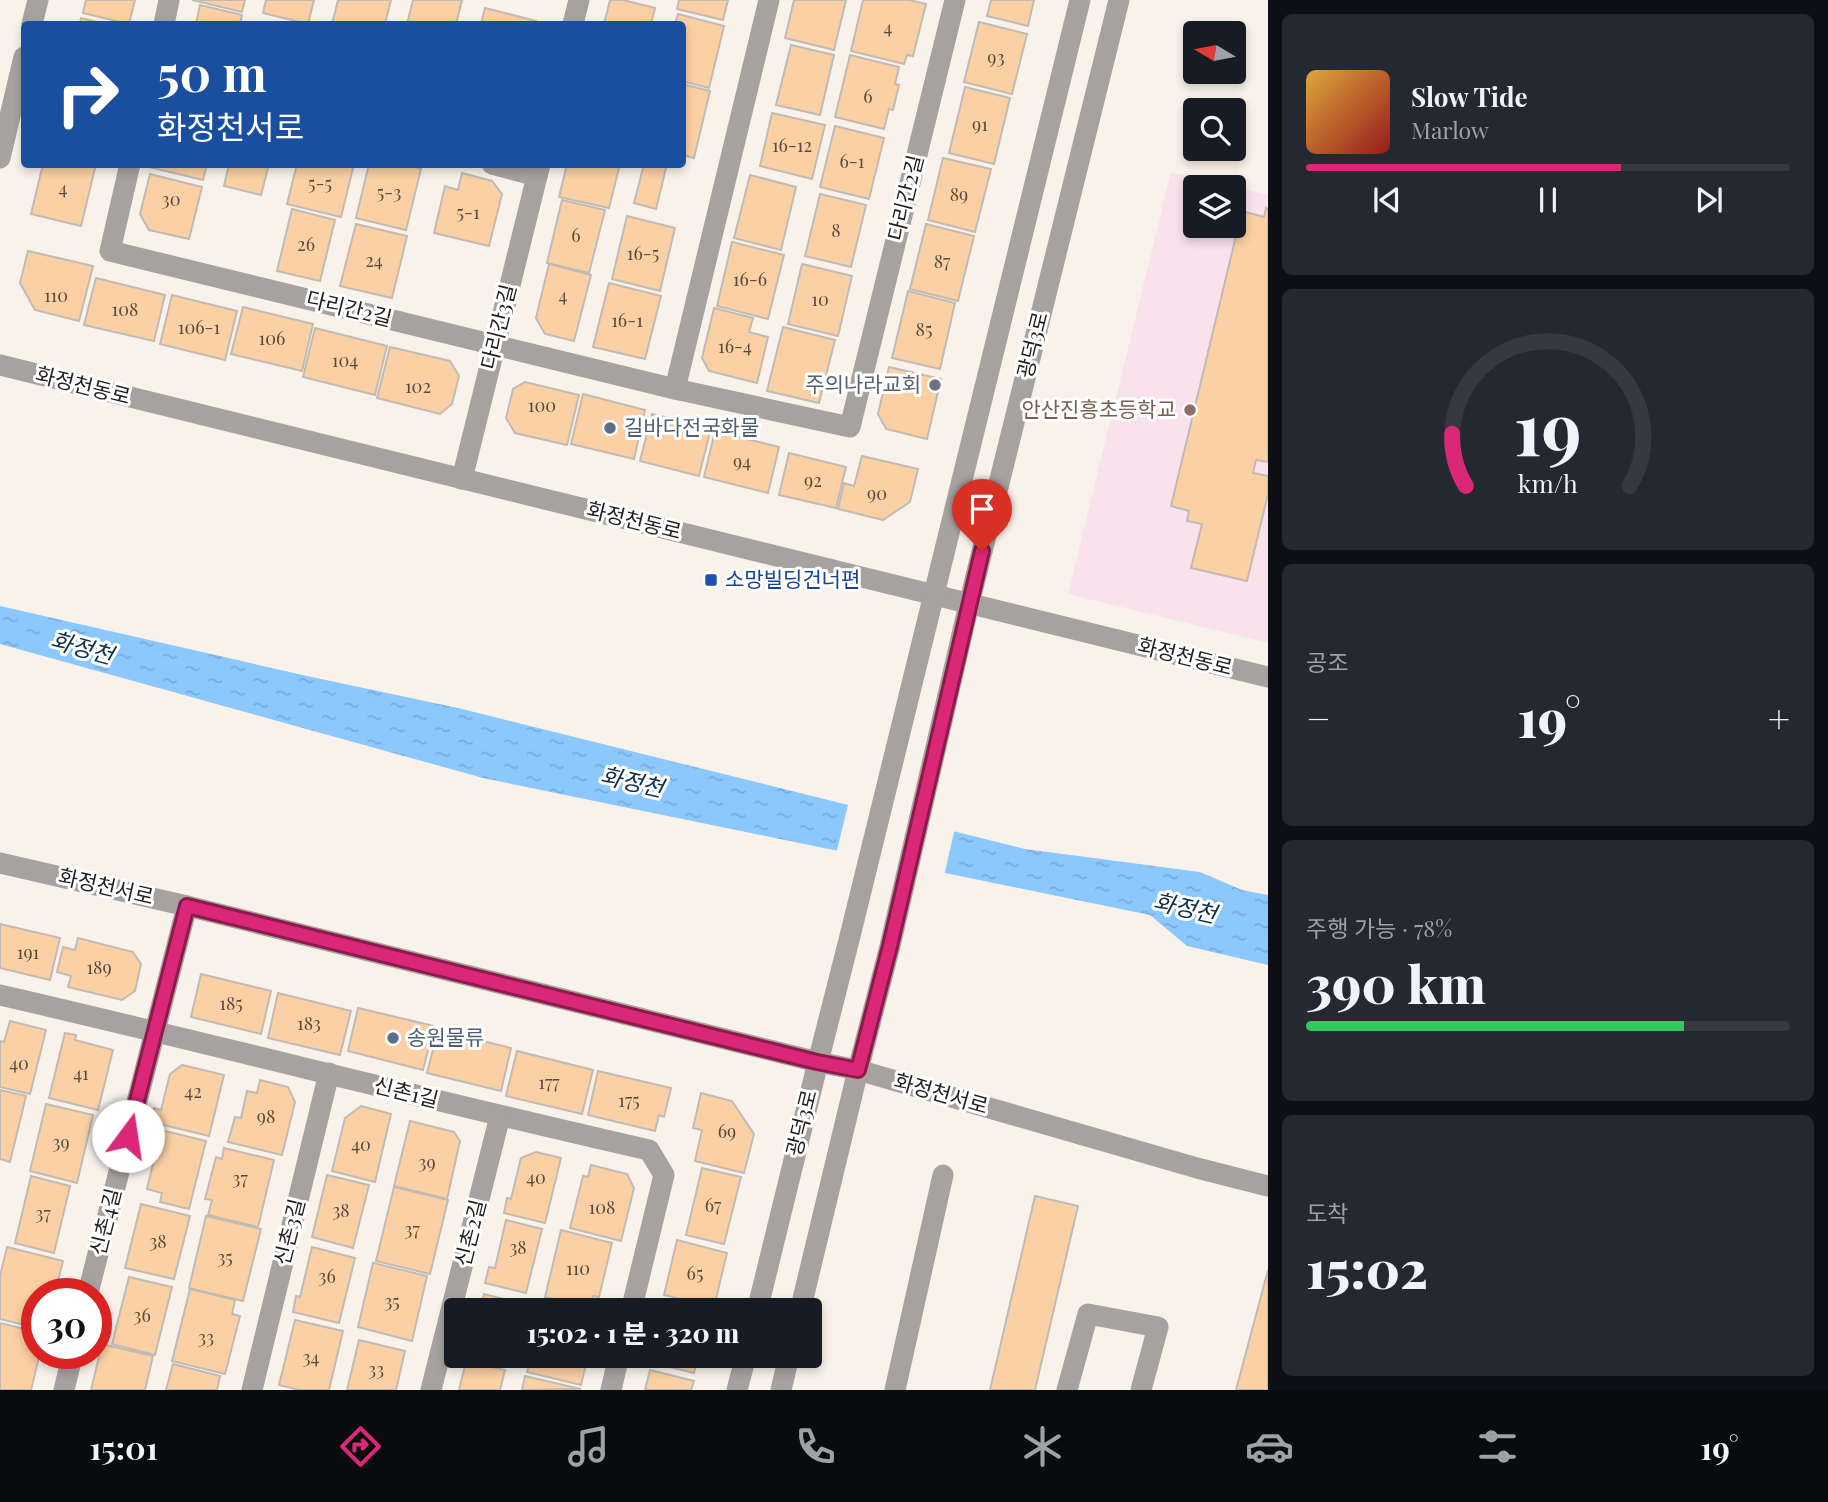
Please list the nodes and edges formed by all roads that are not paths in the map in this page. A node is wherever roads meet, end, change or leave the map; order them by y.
1 (38, 0) edge
2 (170, 0) edge
3 (769, 0) edge
4 (955, 0) edge
5 (1080, 0) edge
6 (1119, 0) edge
7 (33, 21) edge
8 (165, 21) edge
9 (21, 70) edge
10 (0, 159) edge
11 (129, 168) edge
12 (538, 170) edge
13 (495, 344) junction
14 (0, 365) edge
15 (675, 388) junction
16 (462, 480) junction
17 (933, 595) junction
18 (969, 604) junction
19 (1268, 677) edge
20 (0, 863) edge
21 (187, 906) junction
22 (0, 995) edge
23 (154, 1031) junction
24 (817, 1062) junction
25 (858, 1070) junction
26 (329, 1073) junction
27 (500, 1116) junction
28 (943, 1175) dead end
29 (1268, 1186) edge
30 (92, 1278) edge
31 (634, 1298) edge
32 (760, 1298) edge
33 (803, 1298) edge
34 (616, 1368) edge
35 (743, 1368) edge
36 (786, 1368) edge
37 (69, 1369) edge
38 (64, 1390) edge
39 (252, 1390) edge
40 (431, 1390) edge
41 (611, 1390) edge
42 (737, 1390) edge
43 (781, 1390) edge
44 (894, 1390) edge
45 (1067, 1390) edge
46 (1141, 1390) edge

1 - 7 street
2 - 8 street
3 - 15 street
4 - 15 street, 다리간2길
5 - 17 street, 광덕3로
6 - 18 street, 광덕3로
9 - 10 street
11 - 13 street, 다리간2길
12 - 13 street, 다리간3길
13 - 15 street, 다리간2길
13 - 16 street, 다리간3길
14 - 16 street, 화정천동로
16 - 17 street, 화정천동로
17 - 18 street, 화정천동로
17 - 24 street, 광덕3로
18 - 19 street, 화정천동로
18 - 25 street, 광덕3로
20 - 21 street, 화정천서로
21 - 23 street, 신촌4길
21 - 24 street, 화정천서로
22 - 23 street, 신촌1길
23 - 26 street, 신촌1길
23 - 30 street, 신촌4길
24 - 25 street, 화정천서로
24 - 32 street, 광덕3로
25 - 29 street, 화정천서로
25 - 33 street, 광덕3로
26 - 27 street, 신촌1길
26 - 39 street, 신촌3길
27 - 31 street, 신촌1길
27 - 40 street, 신촌2길
28 - 44 street
34 - 41 street
35 - 42 street
36 - 43 street
37 - 38 street
45 - 46 street

